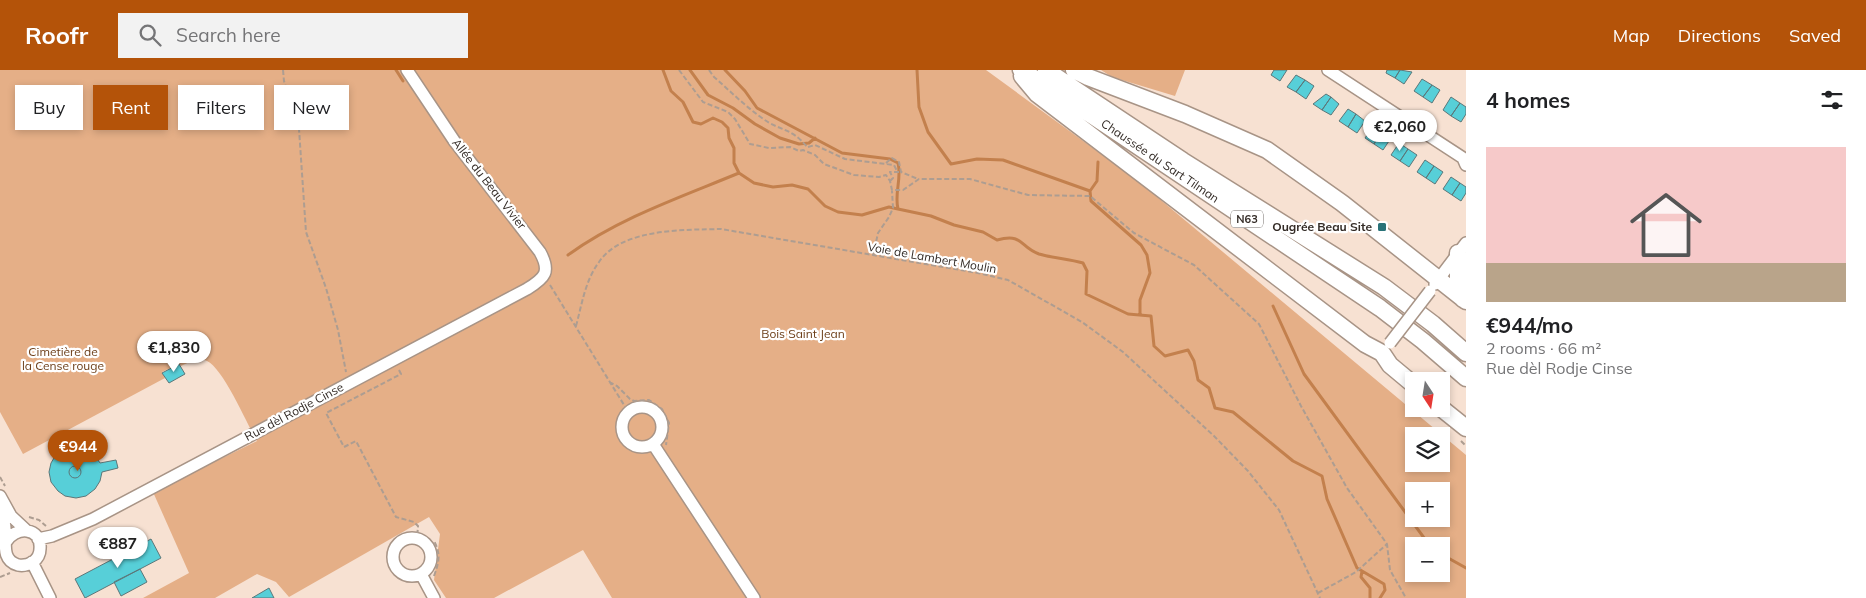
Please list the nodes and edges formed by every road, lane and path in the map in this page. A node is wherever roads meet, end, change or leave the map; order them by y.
1 (283, 70) edge
2 (407, 70) edge
3 (679, 70) edge
4 (709, 70) edge
5 (1019, 70) edge
6 (1046, 70) edge
7 (1074, 70) edge
8 (1328, 70) edge
9 (807, 147) junction
10 (803, 150) junction
11 (1465, 160) edge
12 (886, 162) junction
13 (919, 179) junction
14 (890, 181) junction
15 (892, 190) junction
16 (1462, 248) edge
17 (873, 256) junction
18 (544, 276) junction
19 (1434, 285) junction
20 (1465, 300) edge
21 (576, 326) junction
22 (1386, 348) junction
23 (1466, 354) edge
24 (393, 359) junction
25 (347, 377) dead end
26 (1405, 378) edge
27 (1466, 378) edge
28 (609, 382) junction
29 (639, 400) dead end
30 (629, 413) junction
31 (1450, 415) edge
32 (1466, 428) edge
33 (653, 444) junction
34 (0, 477) edge
35 (4, 494) edge
36 (0, 513) edge
37 (27, 516) dead end
38 (26, 530) junction
39 (52, 536) junction
40 (38, 539) junction
41 (417, 539) junction
42 (434, 541) dead end
43 (6, 542) junction
44 (1387, 544) junction
45 (3, 558) edge
46 (32, 562) junction
47 (17, 573) dead end
48 (421, 574) junction
49 (0, 577) edge
50 (434, 579) dead end
51 (1318, 593) junction
52 (50, 598) edge
53 (434, 598) edge
54 (754, 598) edge
55 (1320, 598) edge
56 (1406, 598) edge

1 - 25 path
2 - 18 street, Allée du Beau Vivier
3 - 10 path
4 - 9 path
5 - 22 highway
5 - 27 highway, Chaussée du Sart Tilman / N63
6 - 23 highway, Chaussée du Sart Tilman / N63
7 - 19 highway
8 - 11 street
9 - 10 path
9 - 12 path
10 - 14 path
12 - 13 path
12 - 14 path
13 - 15 path
13 - 44 path
14 - 15 path
15 - 17 path
16 - 19 street
16 - 20 highway
17 - 21 path, Voie de Lambert Moulin
17 - 51 path, Voie de Lambert Moulin
18 - 21 path
18 - 24 street, Rue dèl Rodje Cinse
19 - 20 highway
19 - 22 street, bridge
21 - 28 path
22 - 26 highway
24 - 39 street, Rue dèl Rodje Cinse
24 - 41 path
28 - 29 path
28 - 30 path
30 - 33 street
30 - 33 street
31 - 32 highway
33 - 54 street
34 - 35 path
35 - 38 street
36 - 43 street
37 - 39 path
38 - 40 street
38 - 43 street
39 - 40 street, Rue dèl Rodje Cinse
40 - 46 street
41 - 48 street
41 - 48 street
42 - 50 path
43 - 45 street
44 - 51 path
44 - 56 path
45 - 46 street
46 - 52 street
47 - 49 path
48 - 53 street
51 - 55 path, Voie de Lambert Moulin

